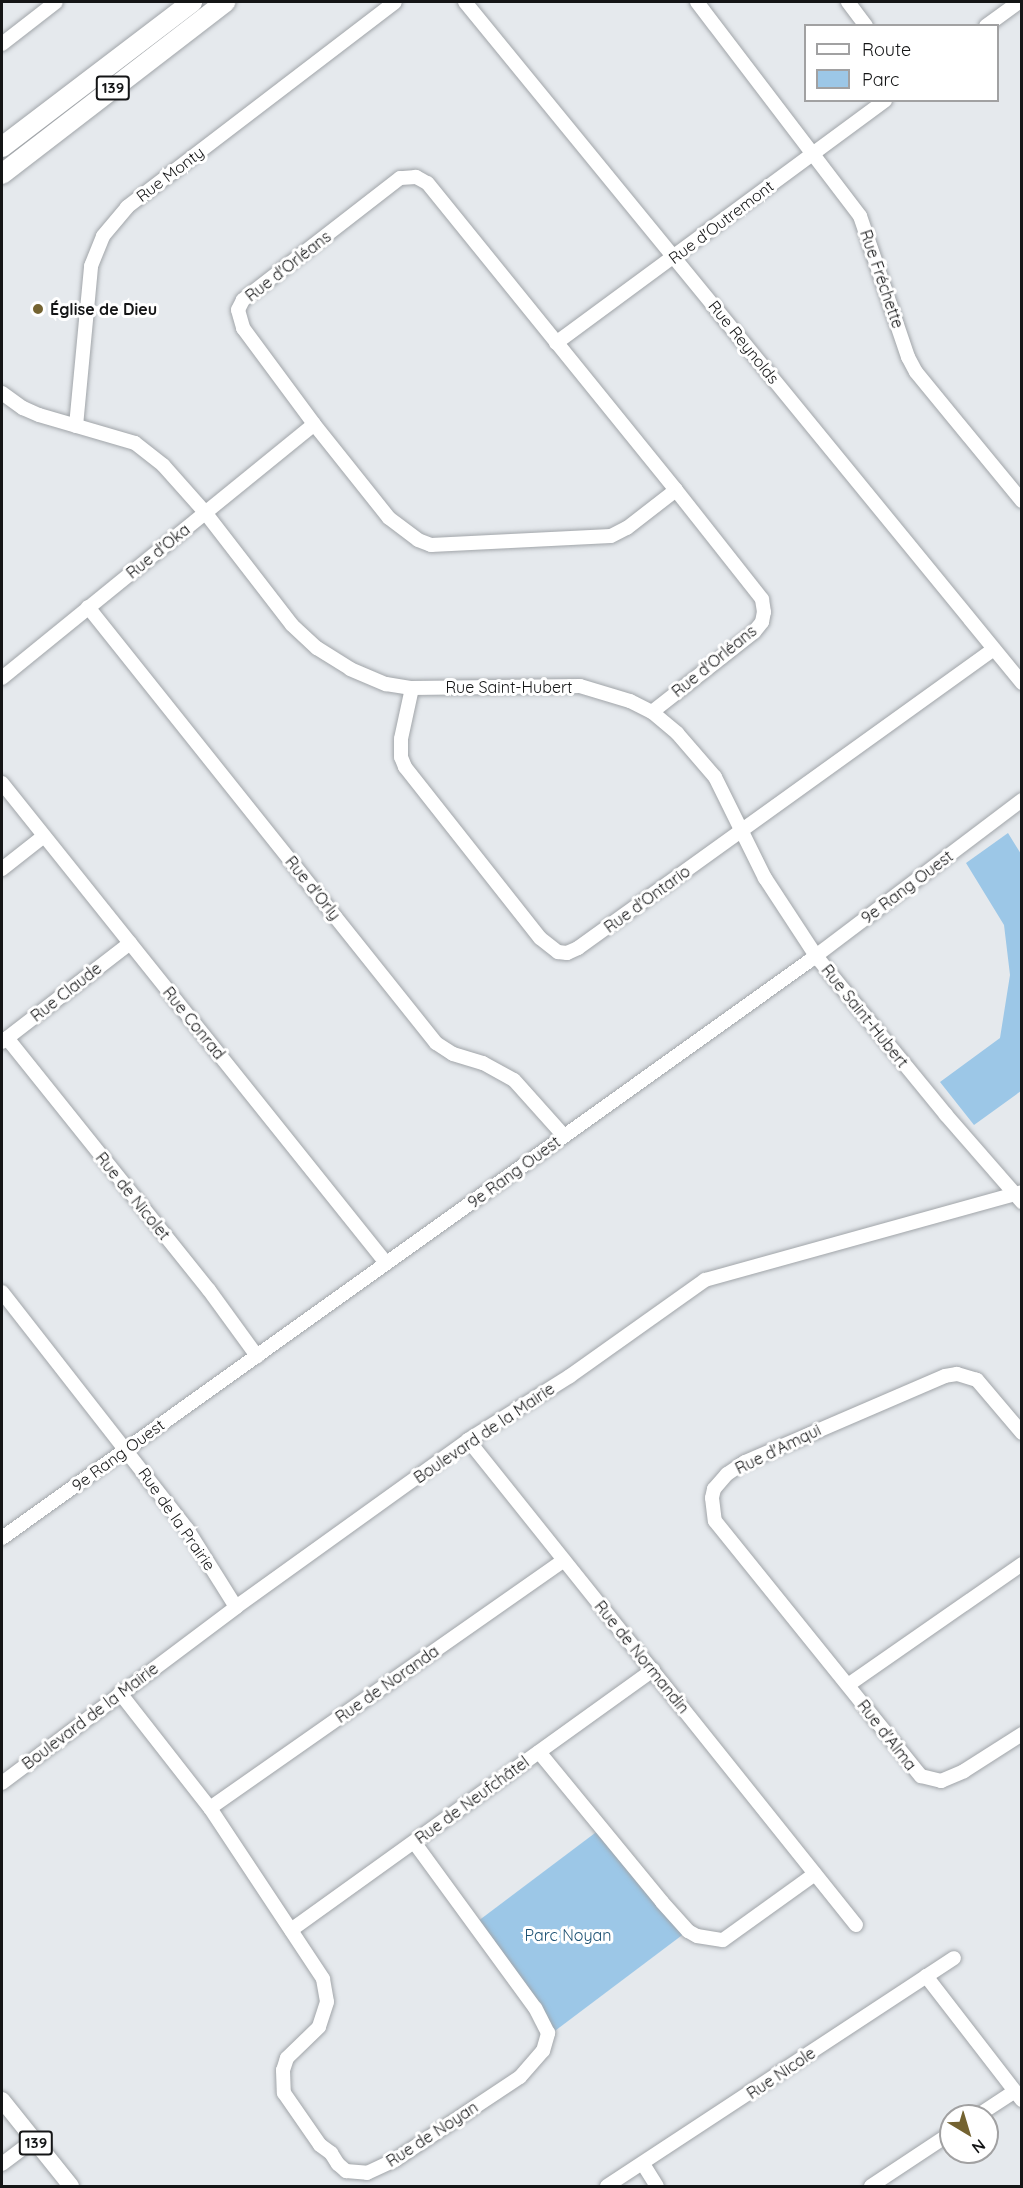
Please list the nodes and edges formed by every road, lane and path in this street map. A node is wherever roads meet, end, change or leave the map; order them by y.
1 (55, 2) edge
2 (192, 2) edge
3 (225, 2) edge
4 (395, 2) edge
5 (465, 2) edge
6 (697, 2) edge
7 (848, 2) edge
8 (1019, 2) edge
9 (864, 24) edge
10 (989, 24) edge
11 (2, 44) edge
12 (882, 102) edge
13 (2, 147) edge
14 (812, 154) junction
15 (2, 174) edge
16 (675, 256) junction
17 (556, 343) junction
18 (2, 393) edge
19 (314, 424) junction
20 (76, 426) junction
21 (676, 490) junction
22 (1022, 501) edge
23 (204, 511) junction
24 (88, 607) junction
25 (994, 649) junction
26 (2, 678) edge
27 (1022, 683) edge
28 (412, 688) junction
29 (652, 712) junction
30 (2, 783) edge
31 (1022, 800) edge
32 (742, 829) junction
33 (44, 836) junction
34 (2, 869) edge
35 (130, 943) junction
36 (816, 956) junction
37 (4, 1040) edge
38 (564, 1136) junction
39 (1019, 1196) edge
40 (386, 1263) junction
41 (2, 1292) edge
42 (257, 1356) junction
43 (1022, 1433) edge
44 (468, 1440) junction
45 (127, 1449) junction
46 (2, 1538) edge
47 (564, 1560) junction
48 (1022, 1564) edge
49 (236, 1607) junction
50 (653, 1670) junction
51 (848, 1685) junction
52 (120, 1694) junction
53 (1022, 1734) edge
54 (539, 1752) junction
55 (2, 1783) edge
56 (210, 1808) junction
57 (414, 1842) junction
58 (815, 1874) junction
59 (856, 1925) dead end
60 (291, 1930) junction
61 (954, 1958) dead end
62 (926, 1976) junction
63 (1018, 2096) edge
64 (2, 2100) edge
65 (999, 2105) edge
66 (34, 2140) junction
67 (939, 2141) edge
68 (2, 2164) edge
69 (643, 2164) junction
70 (71, 2187) edge
71 (607, 2187) edge
72 (657, 2187) edge
73 (871, 2187) edge

1 - 11 street
2 - 13 highway, 139
3 - 15 highway, 139
4 - 20 street, Rue Monty
5 - 16 street, Rue Reynolds
6 - 14 street, Rue Fréchette
7 - 9 street
8 - 10 street
12 - 14 street, Rue d'Outremont
14 - 16 street, Rue d'Outremont
14 - 22 street, Rue Fréchette
16 - 17 street, Rue d'Outremont
16 - 25 street, Rue Reynolds
17 - 19 street, Rue d'Orléans
17 - 21 street, Rue d'Orléans
18 - 20 street, Rue Saint-Hubert
19 - 21 street, Rue d'Orléans
19 - 23 street, Rue d'Oka
20 - 23 street, Rue Saint-Hubert
21 - 29 street, Rue d'Orléans
23 - 24 street, Rue d'Oka
23 - 28 street, Rue Saint-Hubert
24 - 26 street, Rue d'Oka
24 - 38 street, Rue d'Orly
25 - 27 street, Rue Reynolds
25 - 32 street, Rue d'Ontario
28 - 29 street, Rue Saint-Hubert
28 - 32 street, Rue d'Ontario
29 - 32 street, Rue Saint-Hubert
30 - 33 street, Rue Conrad
31 - 36 street, 9e Rang Ouest
32 - 36 street, Rue Saint-Hubert
33 - 34 street
33 - 35 street, Rue Conrad
35 - 37 street, Rue Claude
35 - 40 street, Rue Conrad
36 - 38 street, 9e Rang Ouest
36 - 39 street, Rue Saint-Hubert
37 - 42 street, Rue de Nicolet
38 - 40 street, 9e Rang Ouest
39 - 44 street, Boulevard de la Mairie
40 - 42 street, 9e Rang Ouest
41 - 45 street, Rue de la Prairie
42 - 45 street, 9e Rang Ouest
43 - 51 street, Rue d'Amqui
44 - 47 street, Rue de Normandin
44 - 49 street, Boulevard de la Mairie
45 - 46 street, 9e Rang Ouest
45 - 49 street, Rue de la Prairie
47 - 50 street, Rue de Normandin
47 - 56 street, Rue de Noranda
48 - 51 street, Rue d'Alma
49 - 52 street, Boulevard de la Mairie
50 - 54 street, Rue de Neufchâtel
50 - 58 street, Rue de Normandin
51 - 53 street, Rue d'Alma
52 - 55 street, Boulevard de la Mairie
52 - 56 street, Rue de Noyan
54 - 57 street, Rue de Neufchâtel
54 - 58 street
56 - 60 street, Rue de Noyan
57 - 60 street, Rue de Neufchâtel
57 - 60 street, Rue de Noyan
58 - 59 street, Rue de Normandin
61 - 62 street, Rue Nicole
62 - 63 street
62 - 69 street, Rue Nicole
63 - 65 street
64 - 66 main road, 139
66 - 68 street
66 - 70 main road, 139
67 - 73 street
69 - 71 street, Rue Nicole
69 - 72 street

